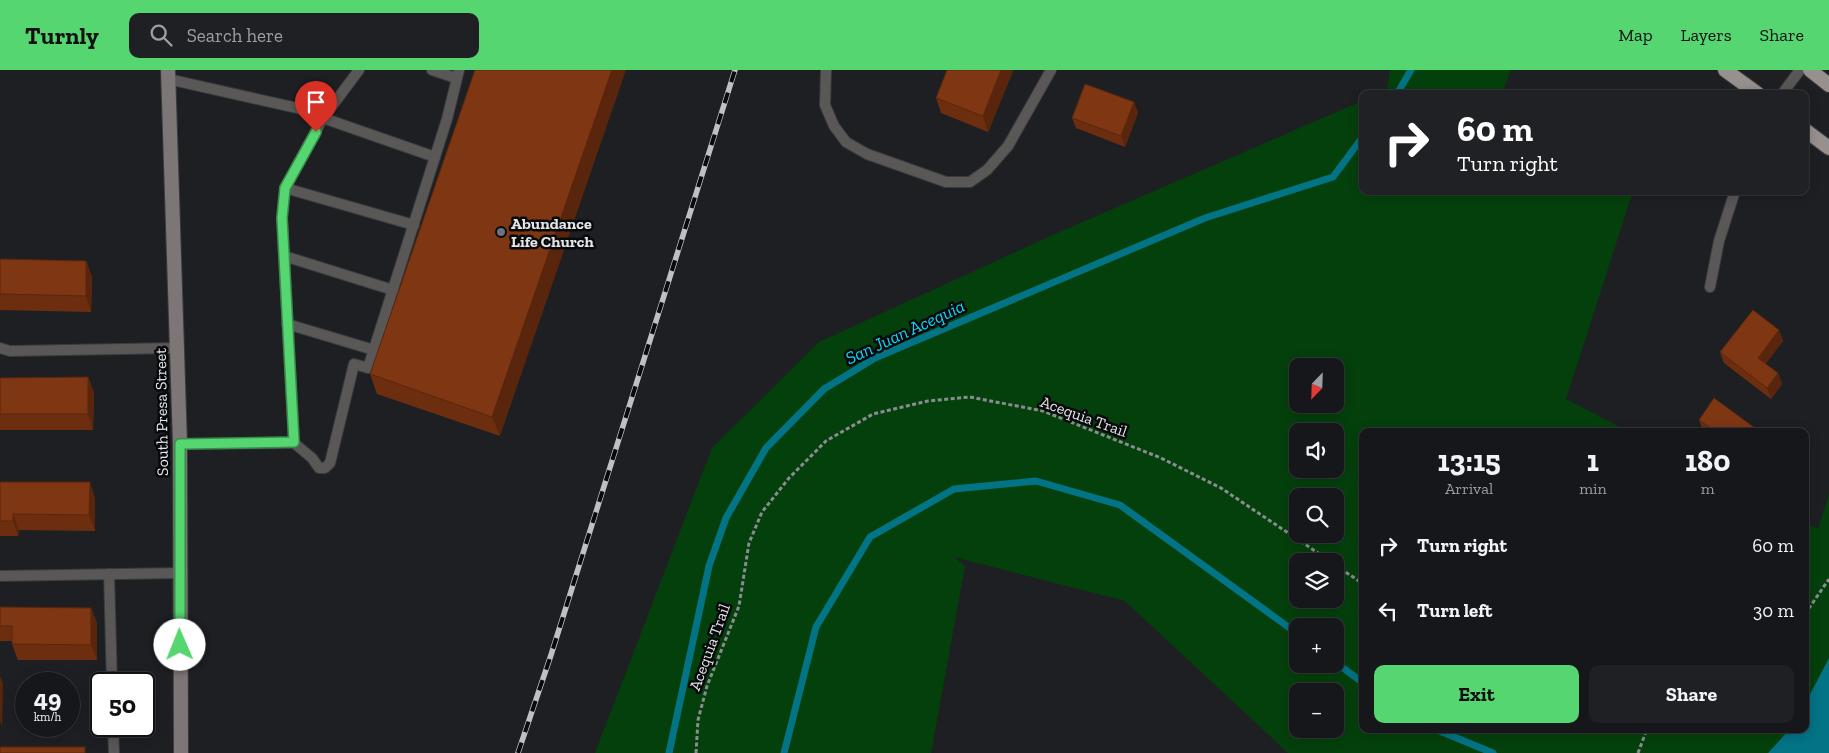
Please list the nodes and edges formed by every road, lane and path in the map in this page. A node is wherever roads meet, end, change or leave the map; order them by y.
1 (359, 70) edge
2 (432, 70) edge
3 (826, 70) edge
4 (1051, 70) edge
5 (1725, 70) edge
6 (1800, 70) edge
7 (1810, 70) edge
8 (457, 74) edge
9 (168, 75) edge
10 (1829, 84) edge
11 (1752, 90) edge
12 (1785, 90) edge
13 (323, 118) junction
14 (1809, 133) edge
15 (1829, 148) edge
16 (435, 157) junction
17 (285, 188) junction
18 (1734, 195) edge
19 (414, 225) junction
20 (284, 256) junction
21 (1710, 287) dead end
22 (393, 290) junction
23 (287, 324) junction
24 (0, 348) edge
25 (177, 348) junction
26 (374, 350) junction
27 (294, 442) junction
28 (180, 444) junction
29 (1318, 553) edge
30 (1344, 571) edge
31 (180, 573) junction
32 (110, 574) junction
33 (0, 576) edge
34 (1829, 579) edge
35 (1359, 581) edge
36 (1809, 608) edge
37 (112, 672) edge
38 (1646, 733) edge
39 (113, 737) edge
40 (114, 753) edge
41 (181, 753) edge
42 (696, 753) edge
43 (1638, 753) edge

1 - 13 lane
2 - 8 lane
3 - 4 lane
5 - 11 main road
6 - 12 lane
7 - 10 main road
8 - 16 lane
9 - 13 lane
9 - 25 main road, South Presa Street
13 - 16 lane
13 - 17 lane
14 - 15 main road
16 - 19 lane
17 - 19 lane
17 - 20 lane
18 - 21 lane
19 - 22 lane
20 - 22 lane
20 - 23 lane
22 - 26 lane
23 - 26 lane
23 - 27 lane
24 - 25 lane
25 - 28 main road, South Presa Street
26 - 27 lane
27 - 28 lane
28 - 31 main road, South Presa Street
29 - 42 path, Acequia Trail
30 - 35 path
31 - 32 lane
31 - 41 main road, South Presa Street
32 - 33 lane
32 - 37 lane
34 - 36 path
38 - 43 path
39 - 40 lane

